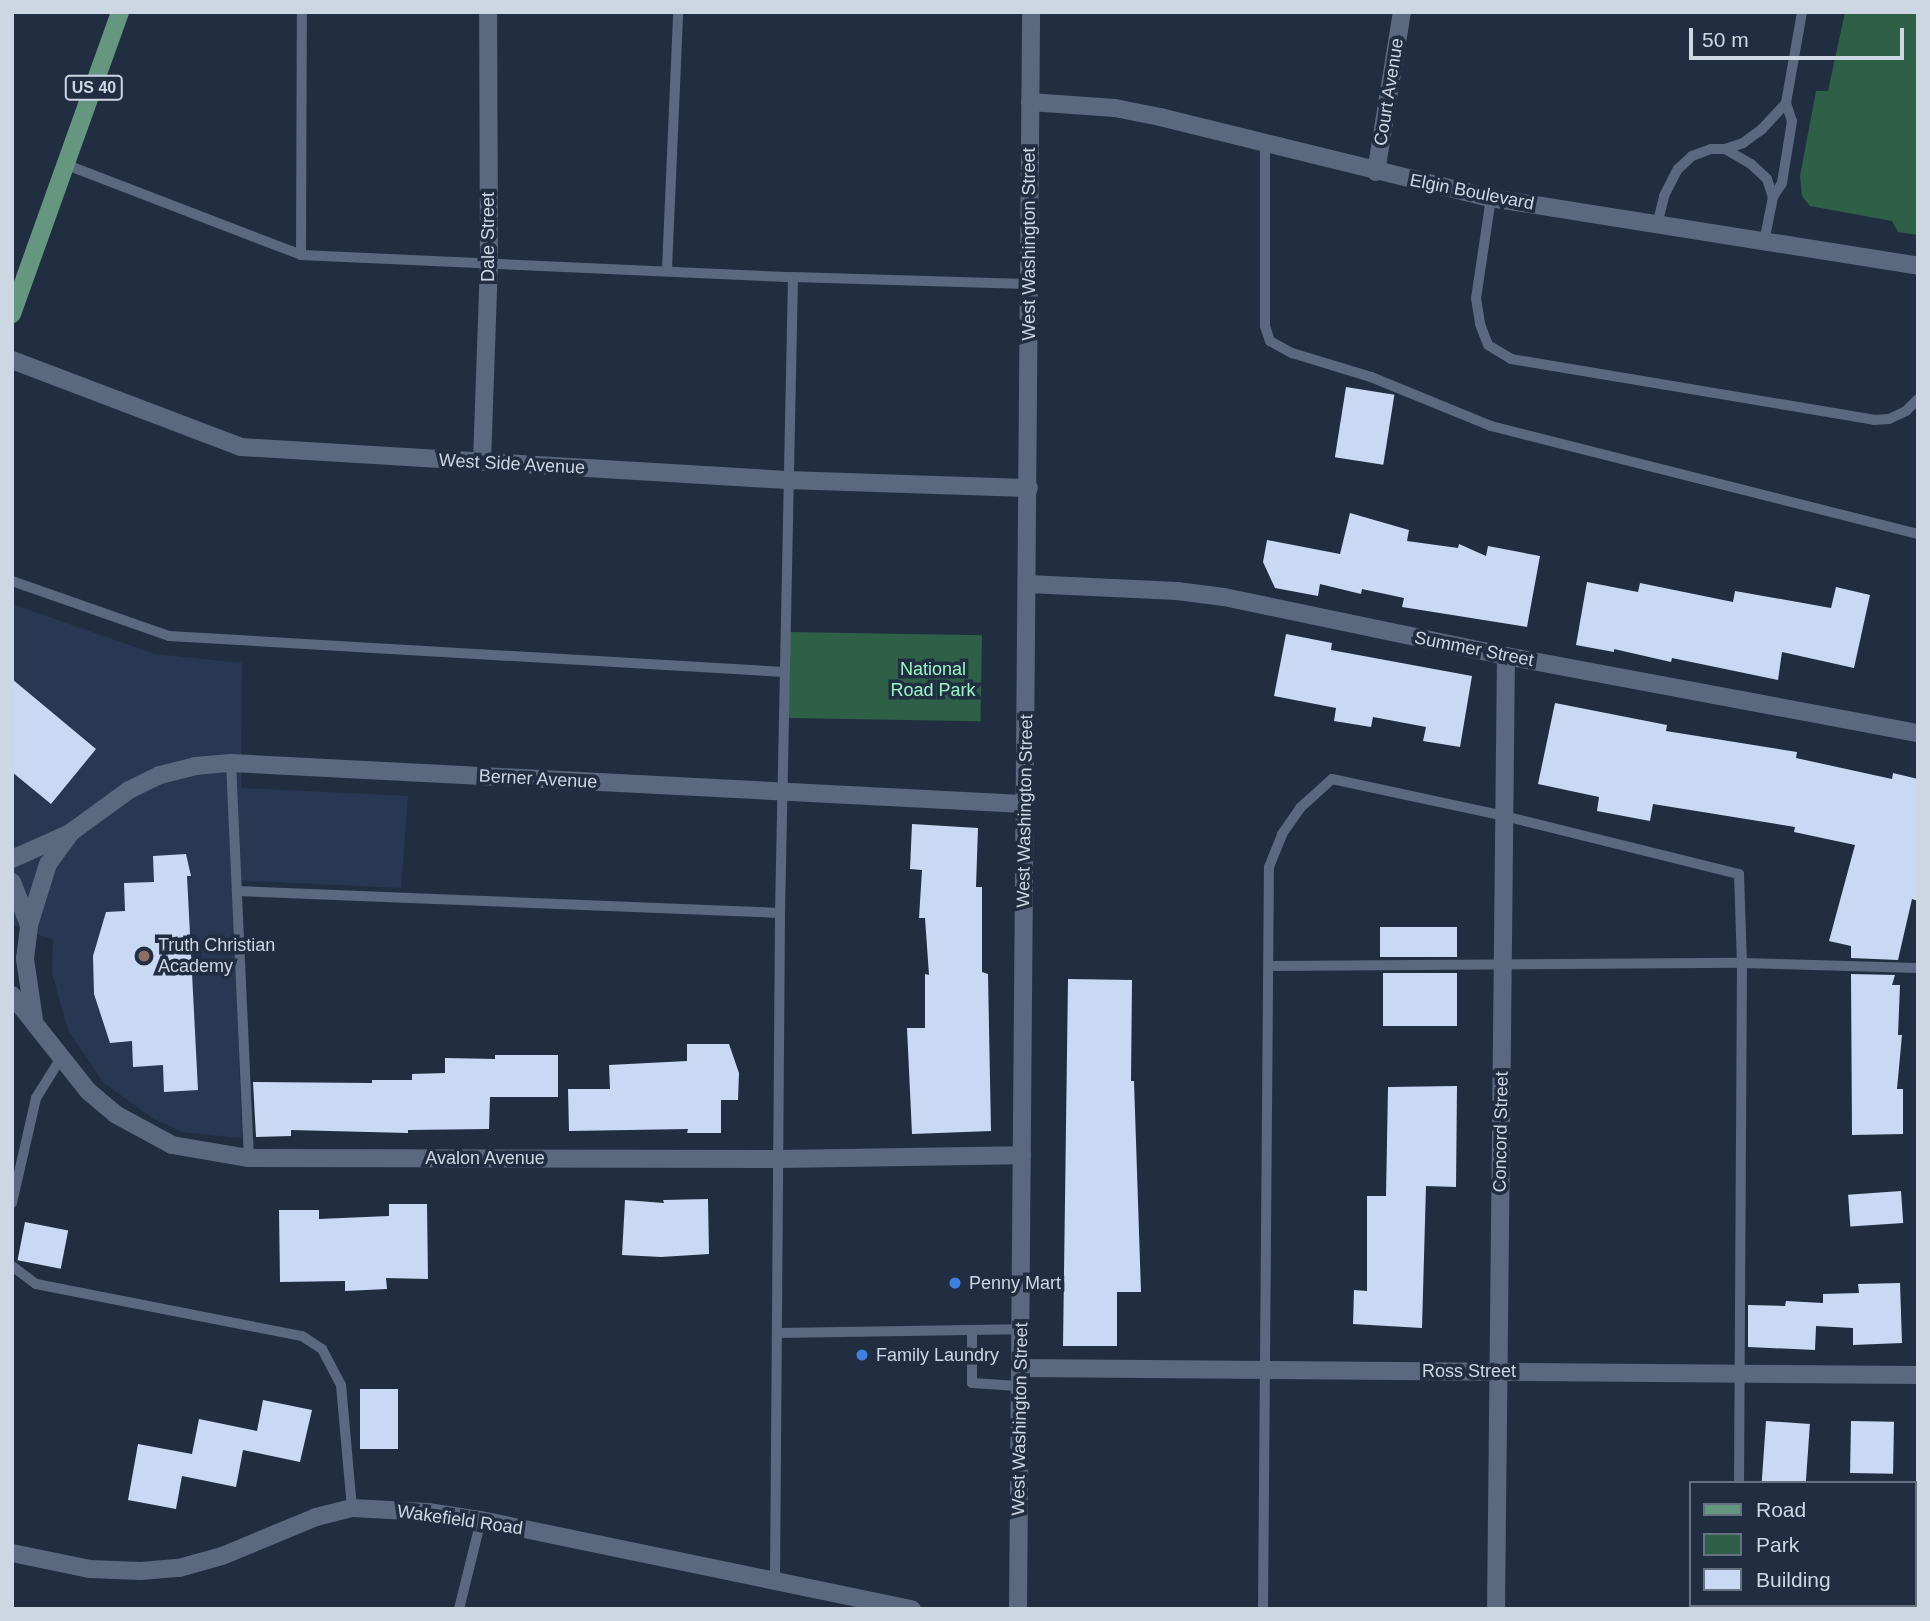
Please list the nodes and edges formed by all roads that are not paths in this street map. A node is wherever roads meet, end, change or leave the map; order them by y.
1 (120, 12) edge
2 (302, 12) edge
3 (488, 12) edge
4 (678, 12) edge
5 (1031, 12) edge
6 (1402, 12) edge
7 (1802, 12) edge
8 (1030, 102) junction
9 (1786, 103) junction
10 (1265, 144) junction
11 (1725, 149) junction
12 (67, 165) junction
13 (1376, 172) junction
14 (1773, 197) junction
15 (1491, 198) junction
16 (1657, 225) junction
17 (1765, 242) junction
18 (301, 254) junction
19 (489, 261) junction
20 (1918, 266) edge
21 (667, 269) junction
22 (793, 277) junction
23 (1029, 284) junction
24 (12, 314) edge
25 (12, 360) edge
26 (1918, 399) edge
27 (482, 462) junction
28 (787, 480) junction
29 (1028, 488) junction
30 (1918, 534) edge
31 (12, 580) edge
32 (1028, 584) junction
33 (1506, 656) junction
34 (784, 672) junction
35 (1918, 733) edge
36 (231, 763) junction
37 (783, 791) junction
38 (1024, 804) junction
39 (1504, 816) junction
40 (70, 833) junction
41 (12, 859) edge
42 (12, 882) edge
43 (237, 891) junction
44 (780, 913) junction
45 (29, 925) junction
46 (1742, 963) junction
47 (1503, 964) junction
48 (1270, 966) junction
49 (1918, 968) edge
50 (12, 995) edge
51 (36, 1027) junction
52 (61, 1058) junction
53 (1022, 1155) junction
54 (249, 1158) junction
55 (779, 1158) junction
56 (12, 1203) edge
57 (12, 1266) edge
58 (1021, 1329) junction
59 (972, 1330) junction
60 (777, 1333) junction
61 (1266, 1370) junction
62 (1499, 1372) junction
63 (1740, 1374) junction
64 (1918, 1375) edge
65 (1020, 1377) junction
66 (1739, 1481) edge
67 (352, 1508) junction
68 (481, 1520) junction
69 (12, 1553) edge
70 (775, 1581) junction
71 (459, 1609) edge
72 (912, 1609) edge
73 (1018, 1609) edge
74 (1263, 1609) edge
75 (1496, 1609) edge

1 - 12 main road, US 40
2 - 18 lane
3 - 19 street, Dale Street
4 - 21 lane
5 - 8 street, West Washington Street
6 - 13 street, Court Avenue
7 - 9 lane
8 - 10 street, Elgin Boulevard
8 - 23 street, West Washington Street
9 - 11 lane
9 - 14 lane
10 - 13 street, Elgin Boulevard
10 - 30 lane
11 - 14 lane
11 - 16 lane
12 - 18 lane
12 - 24 main road, US 40
13 - 15 street, Elgin Boulevard
14 - 17 lane
15 - 16 street, Elgin Boulevard
15 - 26 lane
16 - 17 street, Elgin Boulevard
17 - 20 street, Elgin Boulevard
18 - 19 lane
19 - 21 lane
19 - 27 street, Dale Street
21 - 22 lane
22 - 23 lane
22 - 28 lane
23 - 29 street, West Washington Street
25 - 27 street, West Side Avenue
27 - 28 street, West Side Avenue
28 - 29 street, West Side Avenue
28 - 34 lane
29 - 32 street, West Washington Street
31 - 34 lane
32 - 33 street, Summer Street
32 - 38 street, West Washington Street
33 - 35 street, Summer Street
33 - 39 street, Concord Street
34 - 37 lane
36 - 37 street, Berner Avenue
36 - 40 street, Berner Avenue
36 - 43 lane
37 - 38 street, Berner Avenue
37 - 44 lane
38 - 53 street, West Washington Street
39 - 46 lane
39 - 47 street, Concord Street
39 - 48 lane
40 - 41 street, Berner Avenue
40 - 45 street, Berner Avenue
42 - 45 street
43 - 44 lane
43 - 54 lane
44 - 55 lane
45 - 51 street, Berner Avenue
46 - 47 lane
46 - 49 lane
46 - 63 lane
47 - 48 lane
47 - 62 street, Concord Street
48 - 61 lane
50 - 51 street, Avalon Avenue
51 - 52 street, Avalon Avenue
52 - 54 street, Avalon Avenue
52 - 56 lane
53 - 55 street, Avalon Avenue
53 - 58 street, West Washington Street
54 - 55 street, Avalon Avenue
55 - 60 lane
57 - 67 lane
58 - 59 lane
58 - 65 street, West Washington Street
59 - 60 lane
59 - 65 lane
60 - 70 lane
61 - 62 street, Ross Street
61 - 65 street, Ross Street
61 - 74 lane
62 - 63 street, Ross Street
62 - 75 street, Concord Street
63 - 64 street, Ross Street
63 - 66 lane
65 - 73 street, West Washington Street
67 - 68 street, Wakefield Road
67 - 69 street, Wakefield Road
68 - 70 street, Wakefield Road
68 - 71 lane
70 - 72 street, Wakefield Road

